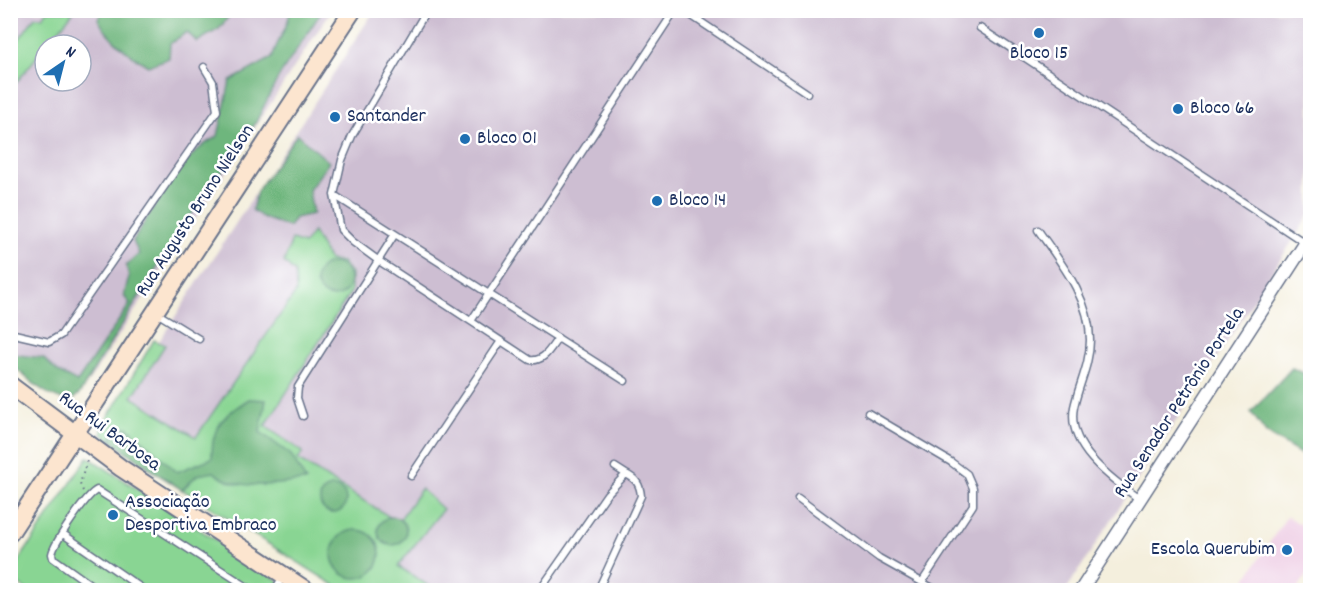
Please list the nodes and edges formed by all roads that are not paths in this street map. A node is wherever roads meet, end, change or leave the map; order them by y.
1 (353, 10) edge
2 (427, 10) edge
3 (675, 10) edge
4 (682, 10) edge
5 (980, 28) dead end
6 (204, 67) dead end
7 (807, 93) dead end
8 (334, 195) junction
9 (1038, 230) dead end
10 (395, 234) junction
11 (1308, 240) edge
12 (379, 261) junction
13 (488, 294) junction
14 (155, 312) junction
15 (471, 321) junction
16 (10, 333) edge
17 (558, 338) junction
18 (199, 339) dead end
19 (501, 341) junction
20 (625, 381) dead end
21 (10, 385) edge
22 (868, 413) dead end
23 (303, 416) dead end
24 (75, 434) junction
25 (615, 467) dead end
26 (626, 474) junction
27 (411, 476) dead end
28 (798, 498) dead end
29 (1140, 500) junction
30 (10, 532) edge
31 (63, 534) junction
32 (922, 582) junction
33 (279, 583) edge
34 (98, 591) edge
35 (144, 591) edge
36 (252, 591) edge
37 (306, 591) edge
38 (540, 591) edge
39 (598, 591) edge
40 (936, 591) edge
41 (1082, 591) edge

1 - 14 main road, Rua Augusto Bruno Nielson
2 - 8 lane
3 - 13 lane
4 - 7 lane
5 - 11 lane
6 - 16 lane
8 - 10 lane
8 - 12 lane
9 - 29 lane
10 - 12 lane
10 - 13 lane
11 - 29 street, Rua Senador Petrônio Portela
12 - 15 lane
12 - 23 lane
13 - 15 lane
13 - 17 lane
14 - 18 lane
14 - 24 main road, Rua Augusto Bruno Nielson
15 - 19 lane
17 - 19 lane
17 - 20 lane
19 - 27 lane
21 - 24 main road, Rua Rui Barbosa
22 - 32 lane
24 - 30 main road, Rua Augusto Bruno Nielson
24 - 33 main road, Rua Rui Barbosa
25 - 26 lane
26 - 38 lane
26 - 39 lane
28 - 32 lane
29 - 41 street, Rua Senador Petrônio Portela
31 - 34 lane
31 - 35 lane
31 - 36 lane
32 - 40 lane
33 - 37 main road, Rua Rui Barbosa

